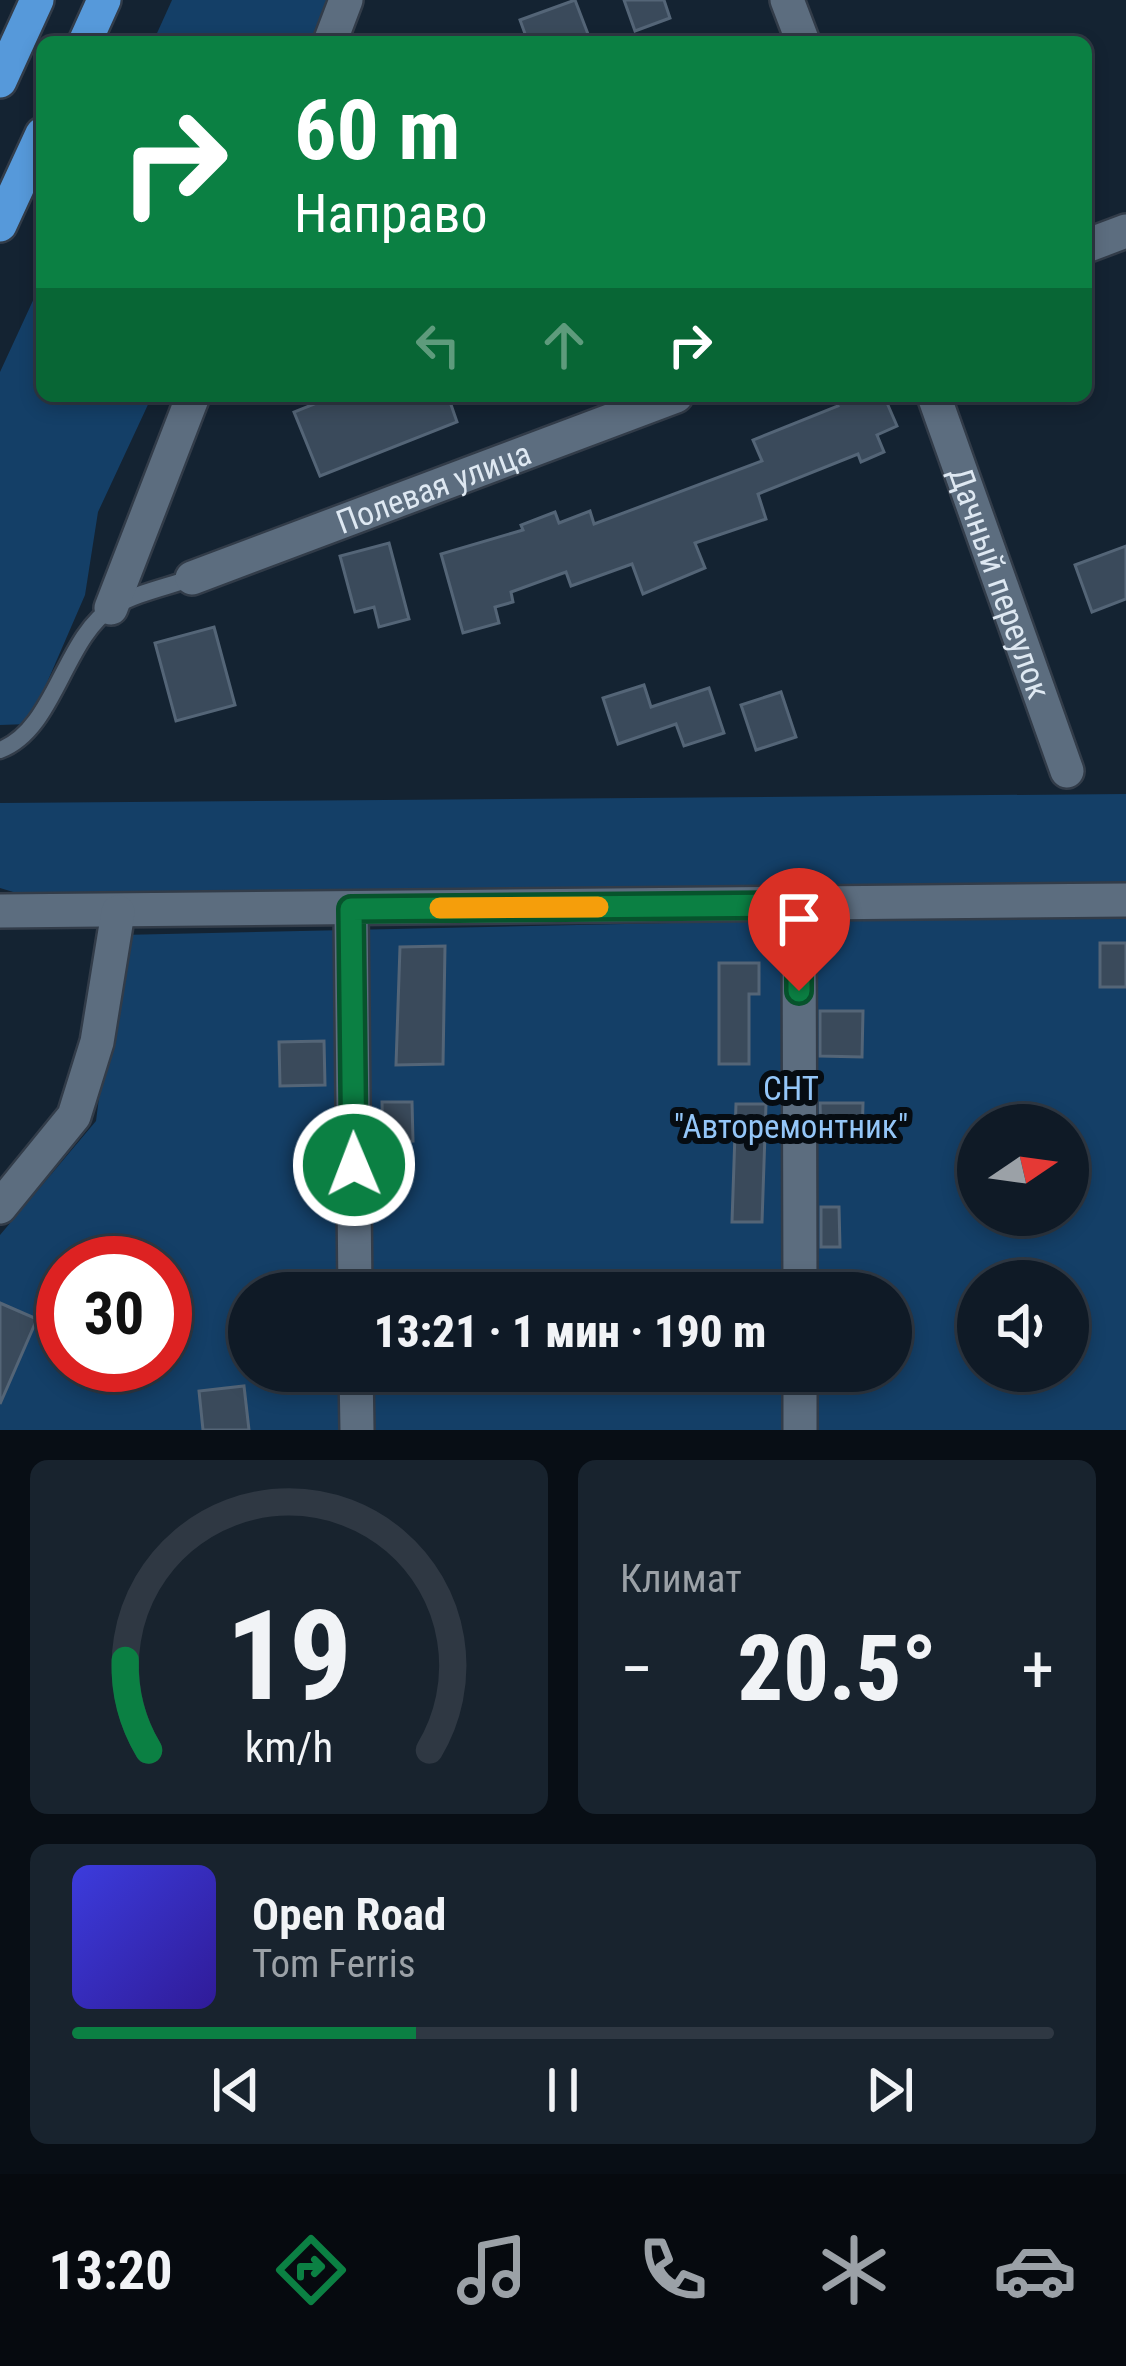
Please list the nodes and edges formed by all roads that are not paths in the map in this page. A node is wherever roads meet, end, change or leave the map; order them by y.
1 (37, 0) edge
2 (104, 0) edge
3 (346, 0) edge
4 (787, 0) edge
5 (88, 36) edge
6 (332, 36) edge
7 (801, 36) edge
8 (0, 81) edge
9 (36, 147) edge
10 (0, 225) edge
11 (1126, 231) edge
12 (1092, 244) edge
13 (191, 402) edge
14 (660, 402) edge
15 (936, 402) edge
16 (192, 578) joint
17 (110, 608) junction
18 (0, 750) edge
19 (1067, 771) dead end
20 (1126, 900) edge
21 (799, 905) junction
22 (351, 909) junction
23 (0, 911) edge
24 (118, 912) junction
25 (0, 1207) edge
26 (356, 1272) edge
27 (800, 1272) edge
28 (356, 1392) edge
29 (800, 1392) edge
30 (357, 1430) edge
31 (800, 1430) edge

1 - 8 highway
2 - 5 highway
3 - 6 street
4 - 7 street
9 - 10 highway
11 - 12 street
13 - 17 street
14 - 16 street, Полевая улица
15 - 19 street, Дачный переулок
16 - 17 lane
17 - 18 lane
20 - 21 street
21 - 22 street
21 - 27 street
22 - 24 street
22 - 26 street
23 - 24 street
24 - 25 street
28 - 30 street
29 - 31 street

